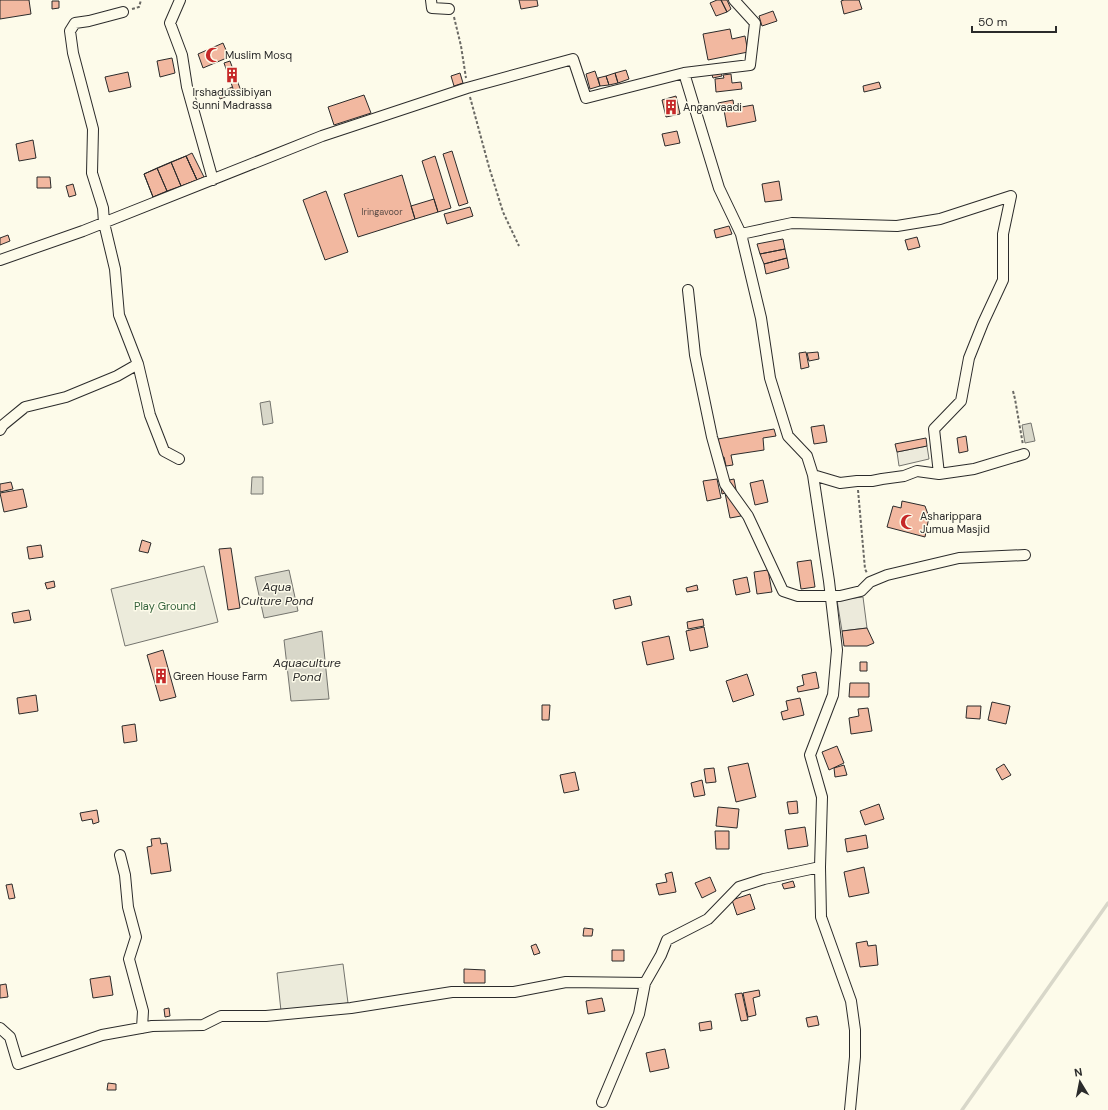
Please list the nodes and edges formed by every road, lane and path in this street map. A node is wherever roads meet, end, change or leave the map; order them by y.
1 (180, 0) edge
2 (431, 0) edge
3 (734, 0) edge
4 (449, 9) joint
5 (123, 12) dead end
6 (684, 73) junction
7 (468, 88) junction
8 (213, 180) junction
9 (104, 223) junction
10 (741, 234) junction
11 (519, 246) dead end
12 (0, 260) edge
13 (688, 290) dead end
14 (138, 364) junction
15 (1013, 391) dead end
16 (0, 430) edge
17 (1024, 454) joint
18 (179, 459) dead end
19 (939, 474) junction
20 (813, 475) junction
21 (857, 481) junction
22 (1025, 555) dead end
23 (870, 582) junction
24 (831, 596) junction
25 (120, 855) dead end
26 (820, 867) junction
27 (645, 983) junction
28 (0, 1028) edge
29 (142, 1028) junction
30 (602, 1102) dead end
31 (850, 1110) edge

1 - 8 street
2 - 4 street
3 - 6 street
4 - 7 path
5 - 9 street
6 - 7 street
6 - 10 street
7 - 8 street
7 - 11 path
8 - 9 street
9 - 12 street
9 - 14 street
10 - 19 street
10 - 20 street
13 - 24 street
14 - 16 street
14 - 18 street
15 - 17 path
17 - 19 street
19 - 21 street
20 - 21 street
20 - 24 street
21 - 23 path
22 - 23 street
23 - 24 street
24 - 26 street
25 - 29 street
26 - 27 street
26 - 31 street
27 - 29 street
27 - 30 street
28 - 29 street

